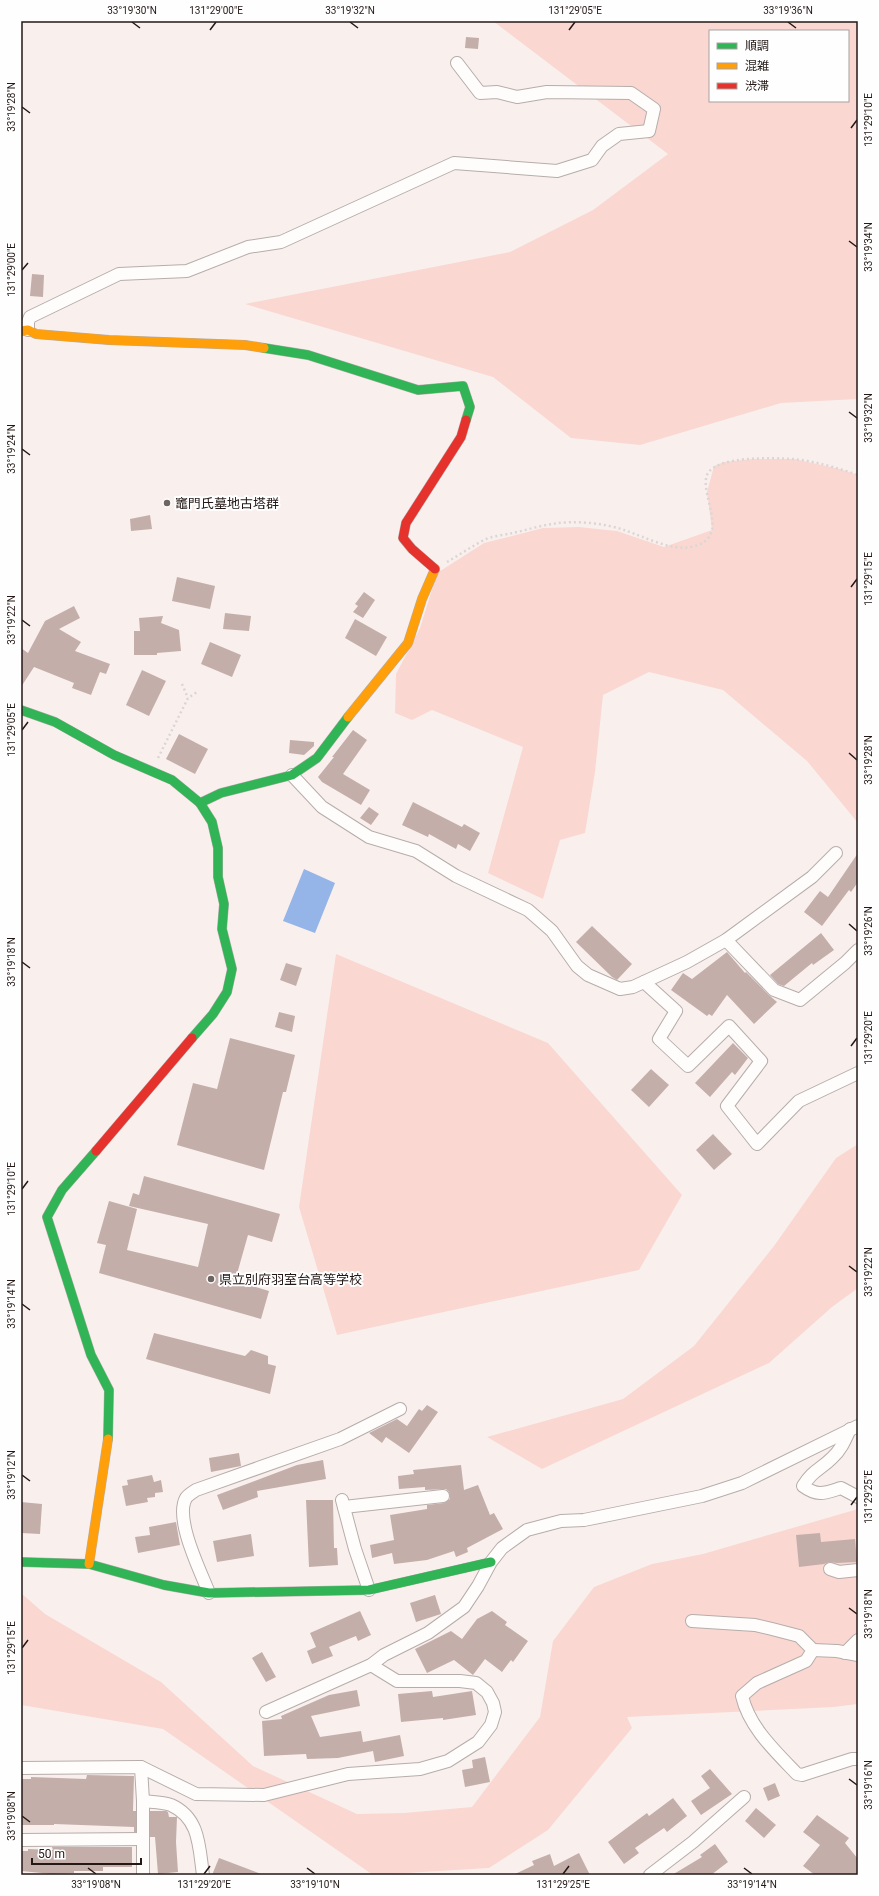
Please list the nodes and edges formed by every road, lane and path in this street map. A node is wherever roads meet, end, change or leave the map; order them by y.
1 (456, 63) dead end
2 (25, 330) edge
3 (858, 475) edge
4 (435, 569) junction
5 (182, 684) dead end
6 (197, 692) dead end
7 (188, 698) junction
8 (21, 710) edge
9 (152, 771) junction
10 (292, 775) junction
11 (200, 803) junction
12 (836, 853) dead end
13 (726, 940) junction
14 (858, 950) edge
15 (644, 982) junction
16 (858, 1073) edge
17 (400, 1409) dead end
18 (854, 1428) edge
19 (443, 1496) dead end
20 (858, 1497) edge
21 (21, 1562) edge
22 (490, 1562) junction
23 (90, 1564) junction
24 (830, 1569) dead end
25 (858, 1570) edge
26 (369, 1590) junction
27 (210, 1593) junction
28 (692, 1621) dead end
29 (858, 1640) edge
30 (813, 1650) junction
31 (845, 1653) junction
32 (858, 1656) edge
33 (371, 1665) junction
34 (266, 1712) dead end
35 (858, 1759) edge
36 (141, 1766) junction
37 (21, 1768) edge
38 (744, 1797) dead end
39 (143, 1801) junction
40 (143, 1839) junction
41 (21, 1840) edge
42 (143, 1875) edge
43 (203, 1875) edge
44 (650, 1875) edge

1 - 2 street
2 - 4 street
3 - 4 path
4 - 10 street
5 - 7 path
6 - 7 path
7 - 9 path
8 - 9 street
9 - 11 street
10 - 11 street
10 - 15 street
11 - 23 street
12 - 13 street
13 - 14 street
13 - 15 street
15 - 16 street
17 - 27 street
18 - 20 street
18 - 22 street
19 - 26 street
21 - 23 street
22 - 26 street
22 - 33 street
23 - 27 street
24 - 25 street
26 - 27 street
28 - 30 street
29 - 31 street
30 - 31 street
30 - 35 street
31 - 32 street
33 - 34 street
33 - 36 street
36 - 37 street
36 - 39 street
38 - 44 street
39 - 40 street
39 - 43 street
40 - 41 street
40 - 42 street

